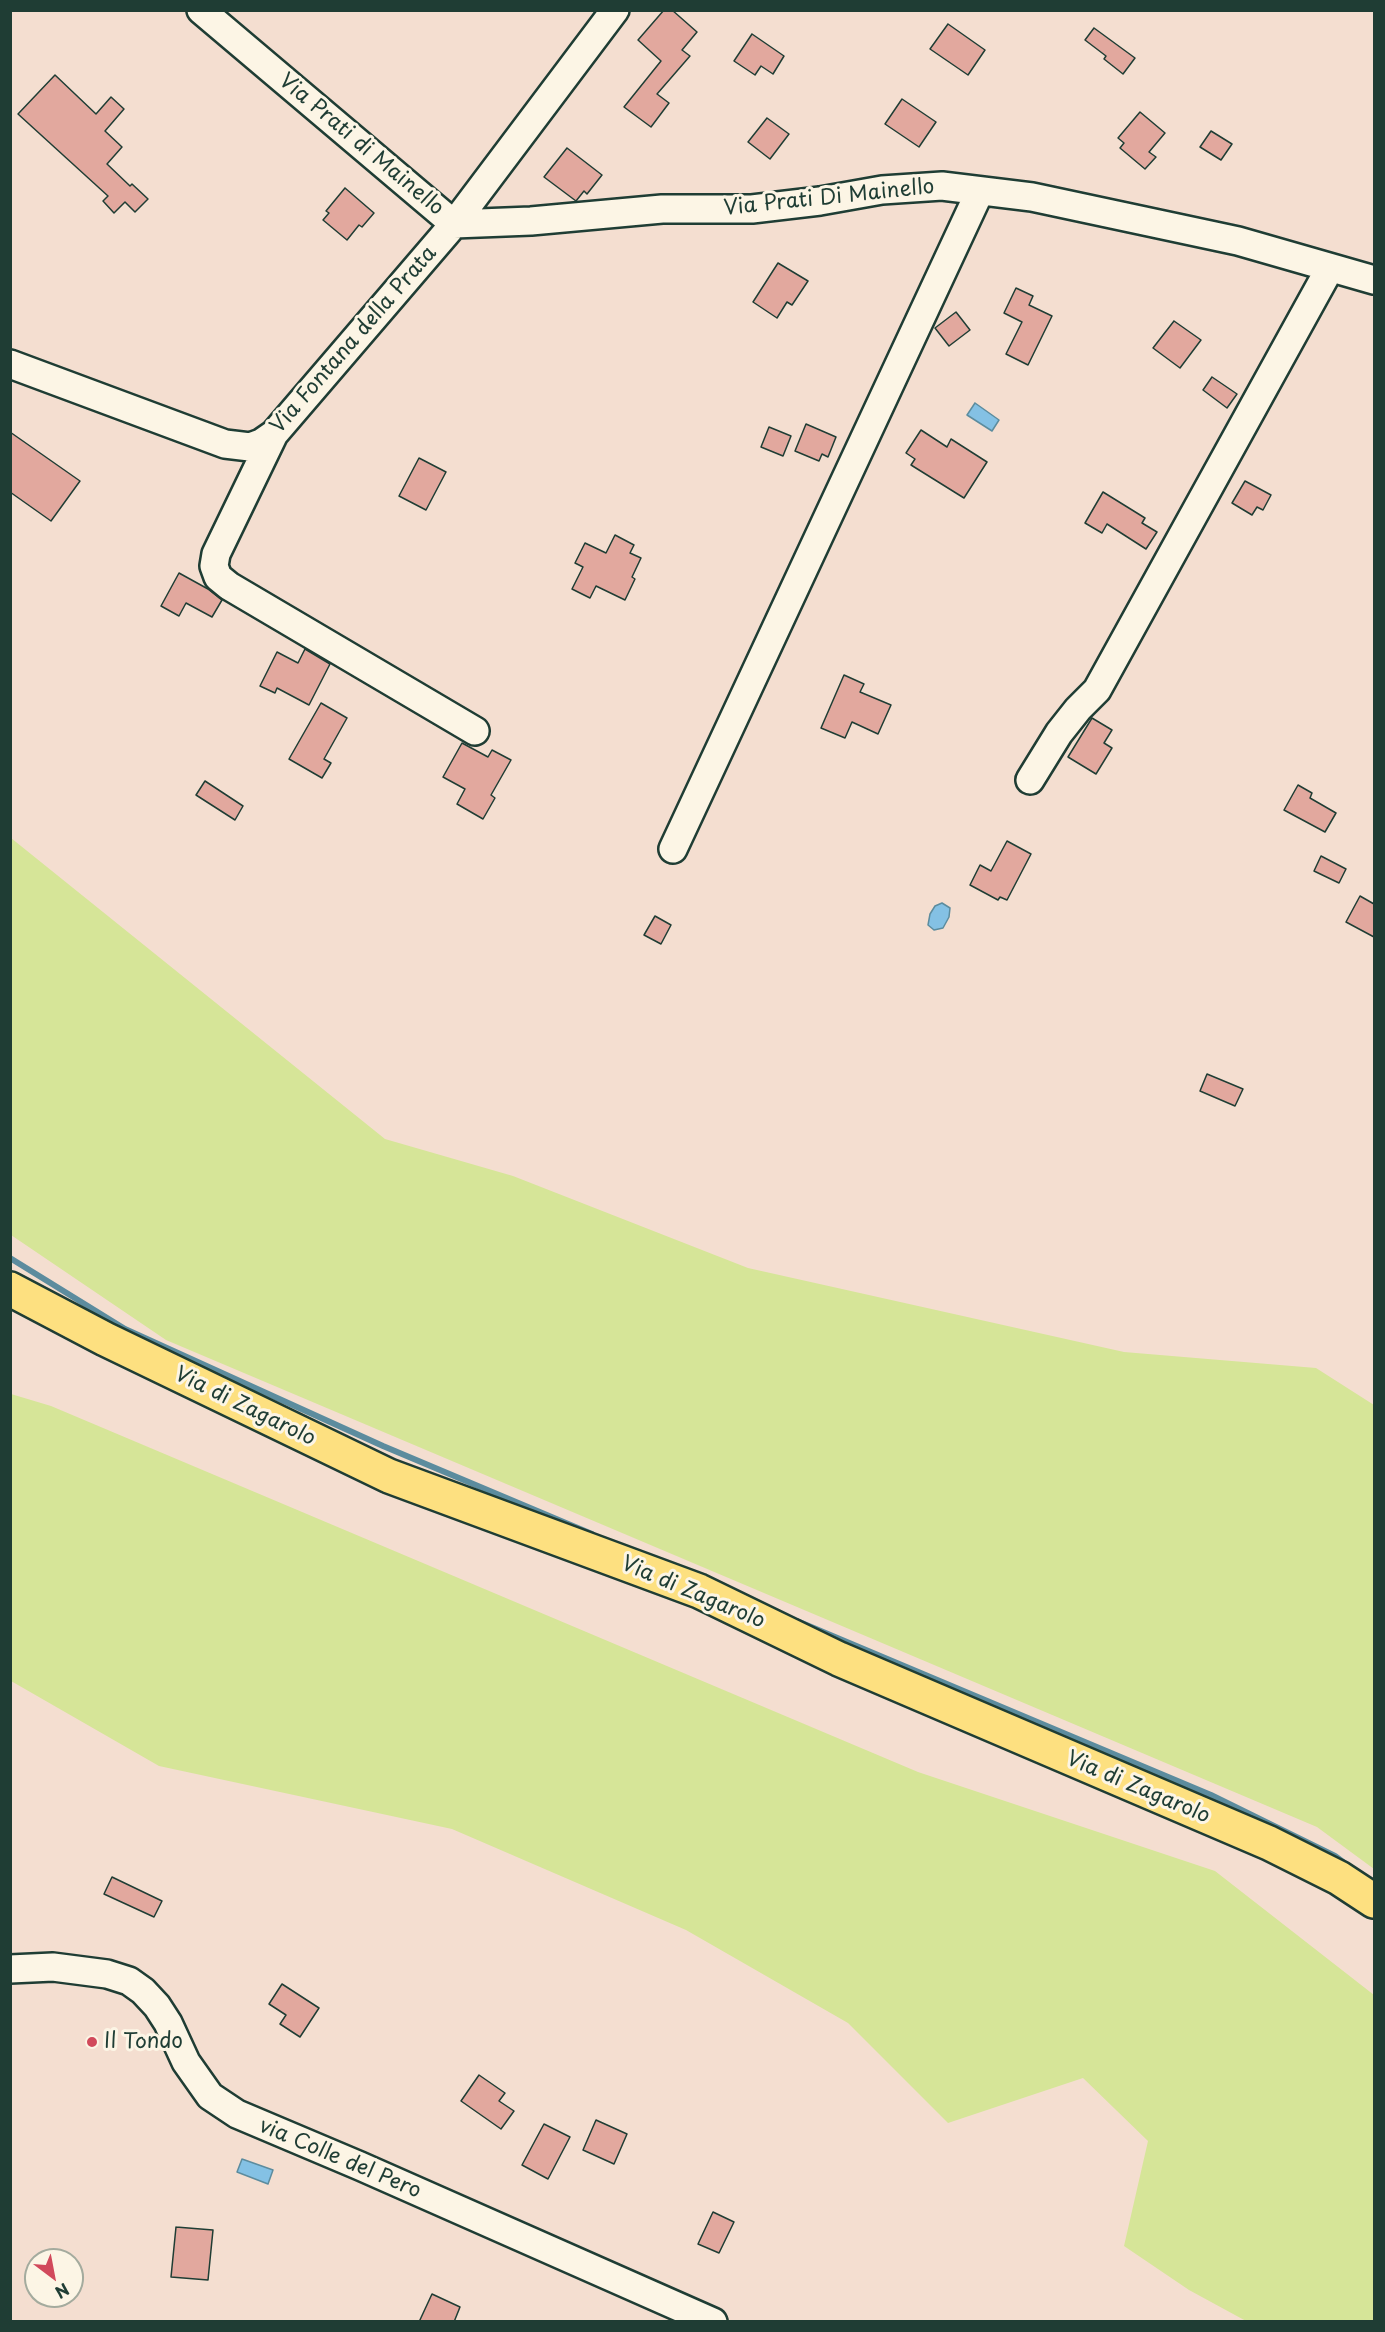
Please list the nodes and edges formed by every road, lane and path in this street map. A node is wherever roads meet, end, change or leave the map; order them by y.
1 (201, 10) edge
2 (615, 10) edge
3 (981, 191) junction
4 (454, 224) junction
5 (1330, 268) junction
6 (1374, 280) edge
7 (10, 364) edge
8 (274, 434) junction
9 (475, 731) dead end
10 (1030, 780) dead end
11 (673, 849) dead end
12 (10, 1289) edge
13 (1374, 1901) edge
14 (10, 1969) edge
15 (713, 2322) edge

1 - 4 street, Via Prati di Mainello
2 - 4 street, Via Prati di Mainello
3 - 4 street, Via Prati Di Mainello
3 - 5 street, Via Prati Di Mainello
3 - 11 street
4 - 8 street, Via Fontana della Prata
5 - 6 street, Via Prati Di Mainello
5 - 10 street
7 - 8 street, Via Fontana della Prata
8 - 9 street
12 - 13 main road, Via di Zagarolo
14 - 15 street, via Colle del Pero

